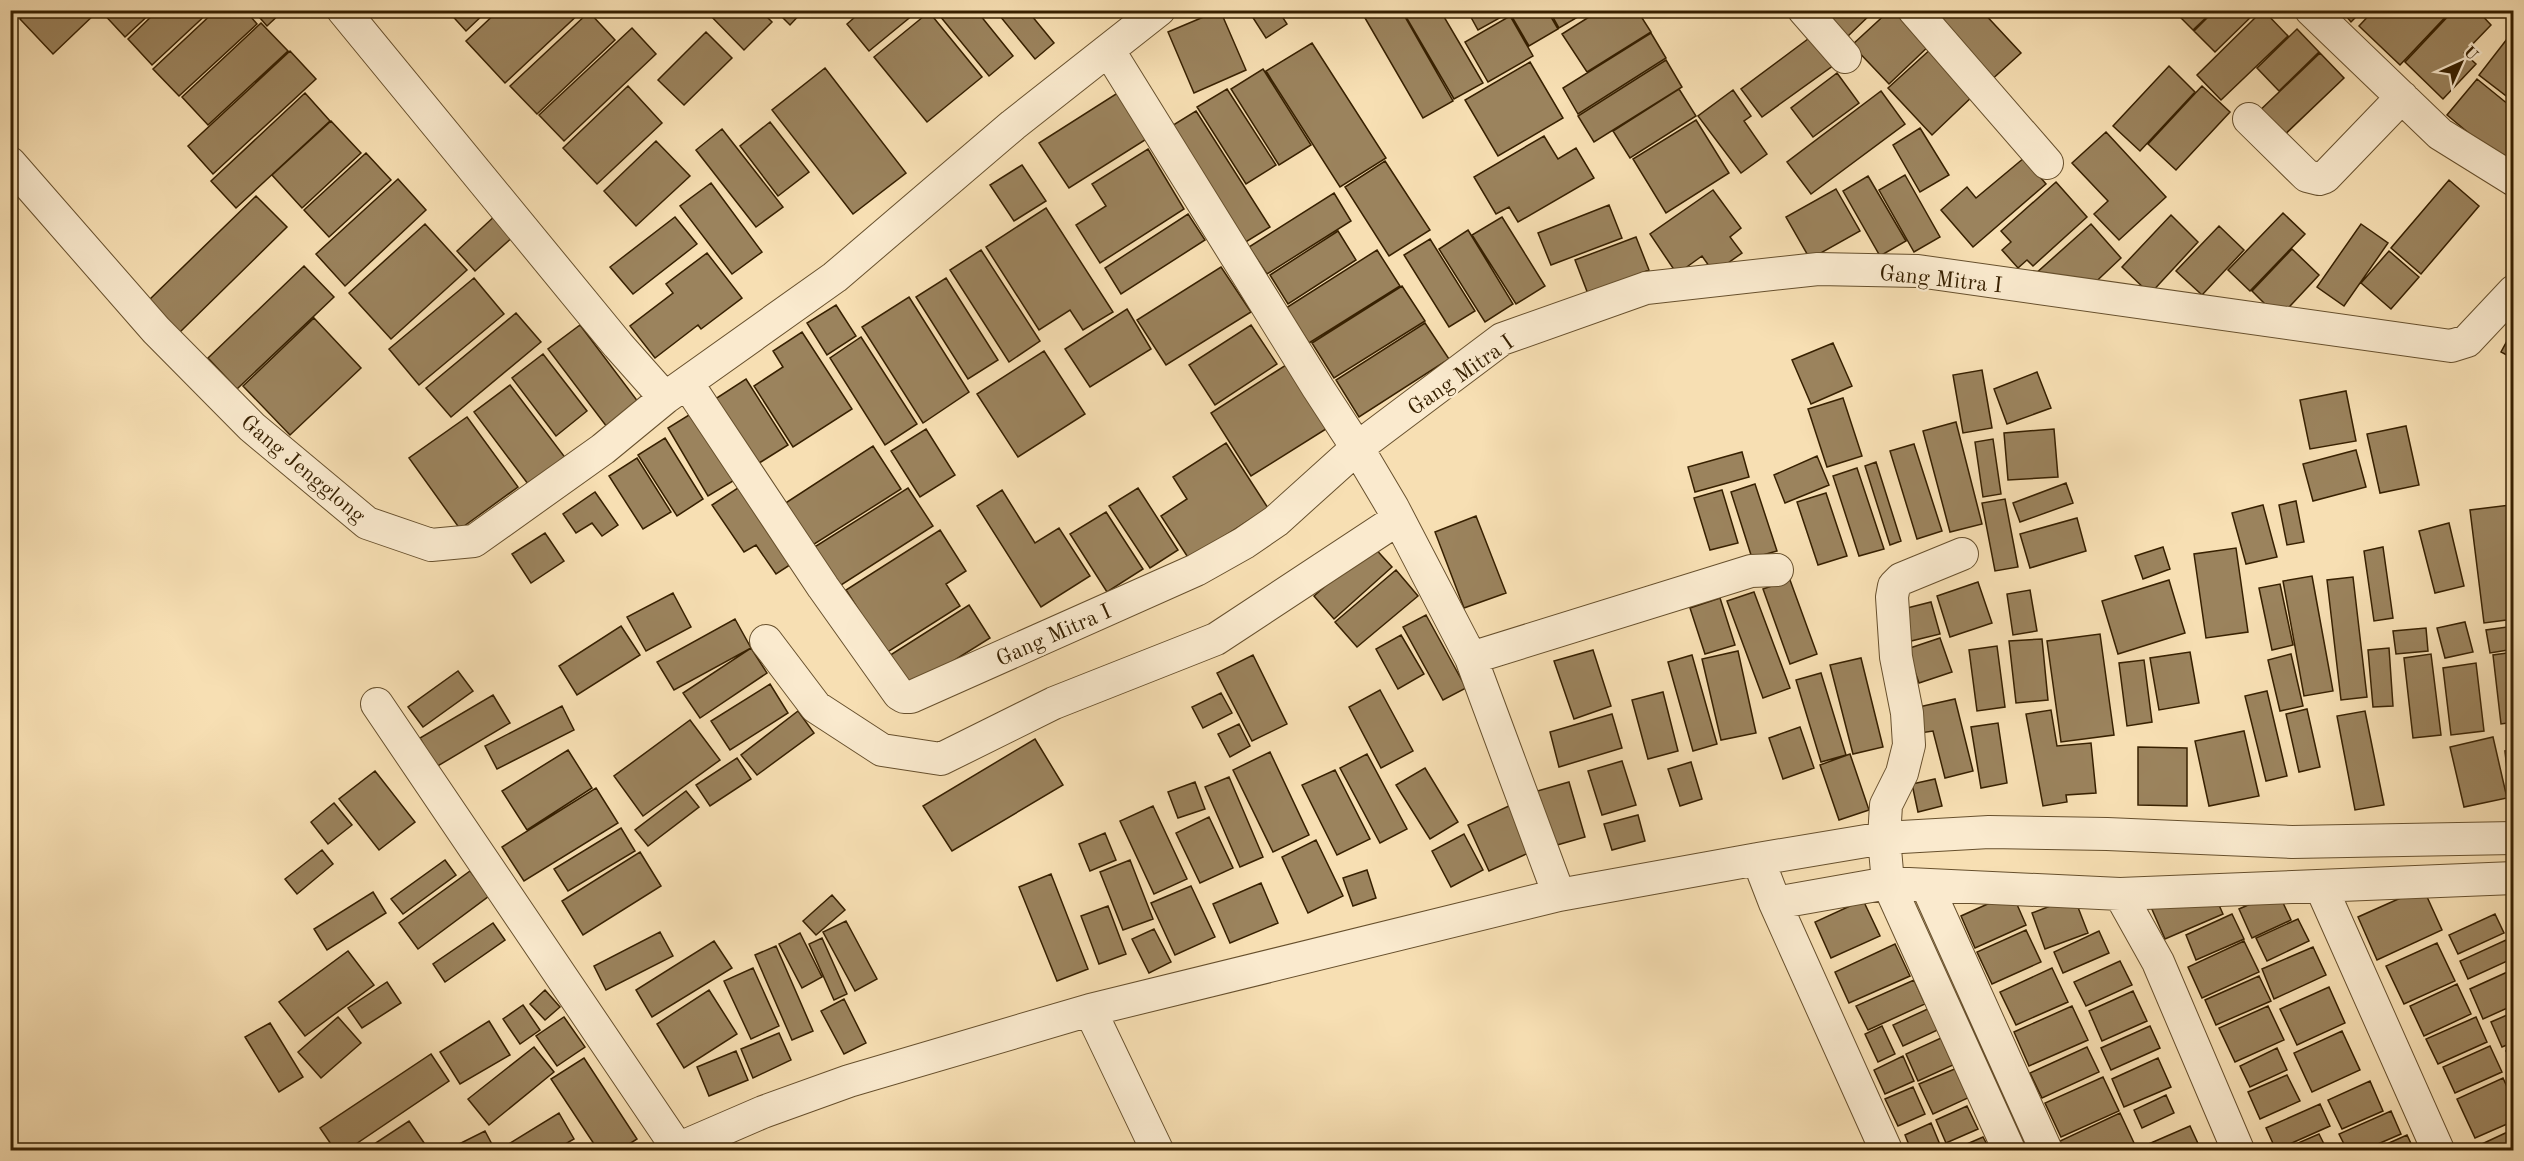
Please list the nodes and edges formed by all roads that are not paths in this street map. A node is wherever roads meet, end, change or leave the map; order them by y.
1 (343, 10) edge
2 (1804, 10) edge
3 (1914, 10) edge
4 (2311, 10) edge
5 (1140, 16) edge
6 (1109, 51) junction
7 (1845, 57) dead end
8 (2402, 97) junction
9 (2249, 119) dead end
10 (10, 163) edge
11 (2047, 163) dead end
12 (2514, 180) edge
13 (2514, 291) edge
14 (676, 390) junction
15 (1359, 451) junction
16 (1396, 513) junction
17 (1962, 554) dead end
18 (1777, 570) dead end
19 (766, 641) dead end
20 (1471, 658) junction
21 (377, 704) dead end
22 (1884, 838) junction
23 (2510, 846) edge
24 (1758, 859) junction
25 (2514, 878) edge
26 (1888, 883) junction
27 (1927, 886) junction
28 (2321, 886) junction
29 (2120, 894) junction
30 (1559, 895) junction
31 (1775, 903) junction
32 (1090, 1010) junction
33 (676, 1150) edge
34 (1157, 1150) edge
35 (1886, 1150) edge
36 (2009, 1150) edge
37 (2046, 1150) edge
38 (2238, 1150) edge
39 (2438, 1150) edge

1 - 14 street
2 - 7 street
3 - 11 street
4 - 8 street
5 - 6 street, Gang Jengglong
6 - 14 street, Gang Jengglong
6 - 15 street
8 - 9 street
8 - 12 street
10 - 14 street, Gang Jengglong
13 - 15 street, Gang Mitra I
14 - 15 street, Gang Mitra I
15 - 16 street
16 - 19 street
16 - 20 street
17 - 22 street
18 - 20 street
20 - 30 street
21 - 33 street
22 - 23 street
22 - 24 street
22 - 26 street
24 - 30 street
24 - 31 street
25 - 28 street
26 - 27 street
26 - 31 street
26 - 36 street
27 - 29 street
27 - 37 street
28 - 29 street
28 - 39 street
29 - 38 street
30 - 32 street
31 - 35 street
32 - 33 street
32 - 34 street

